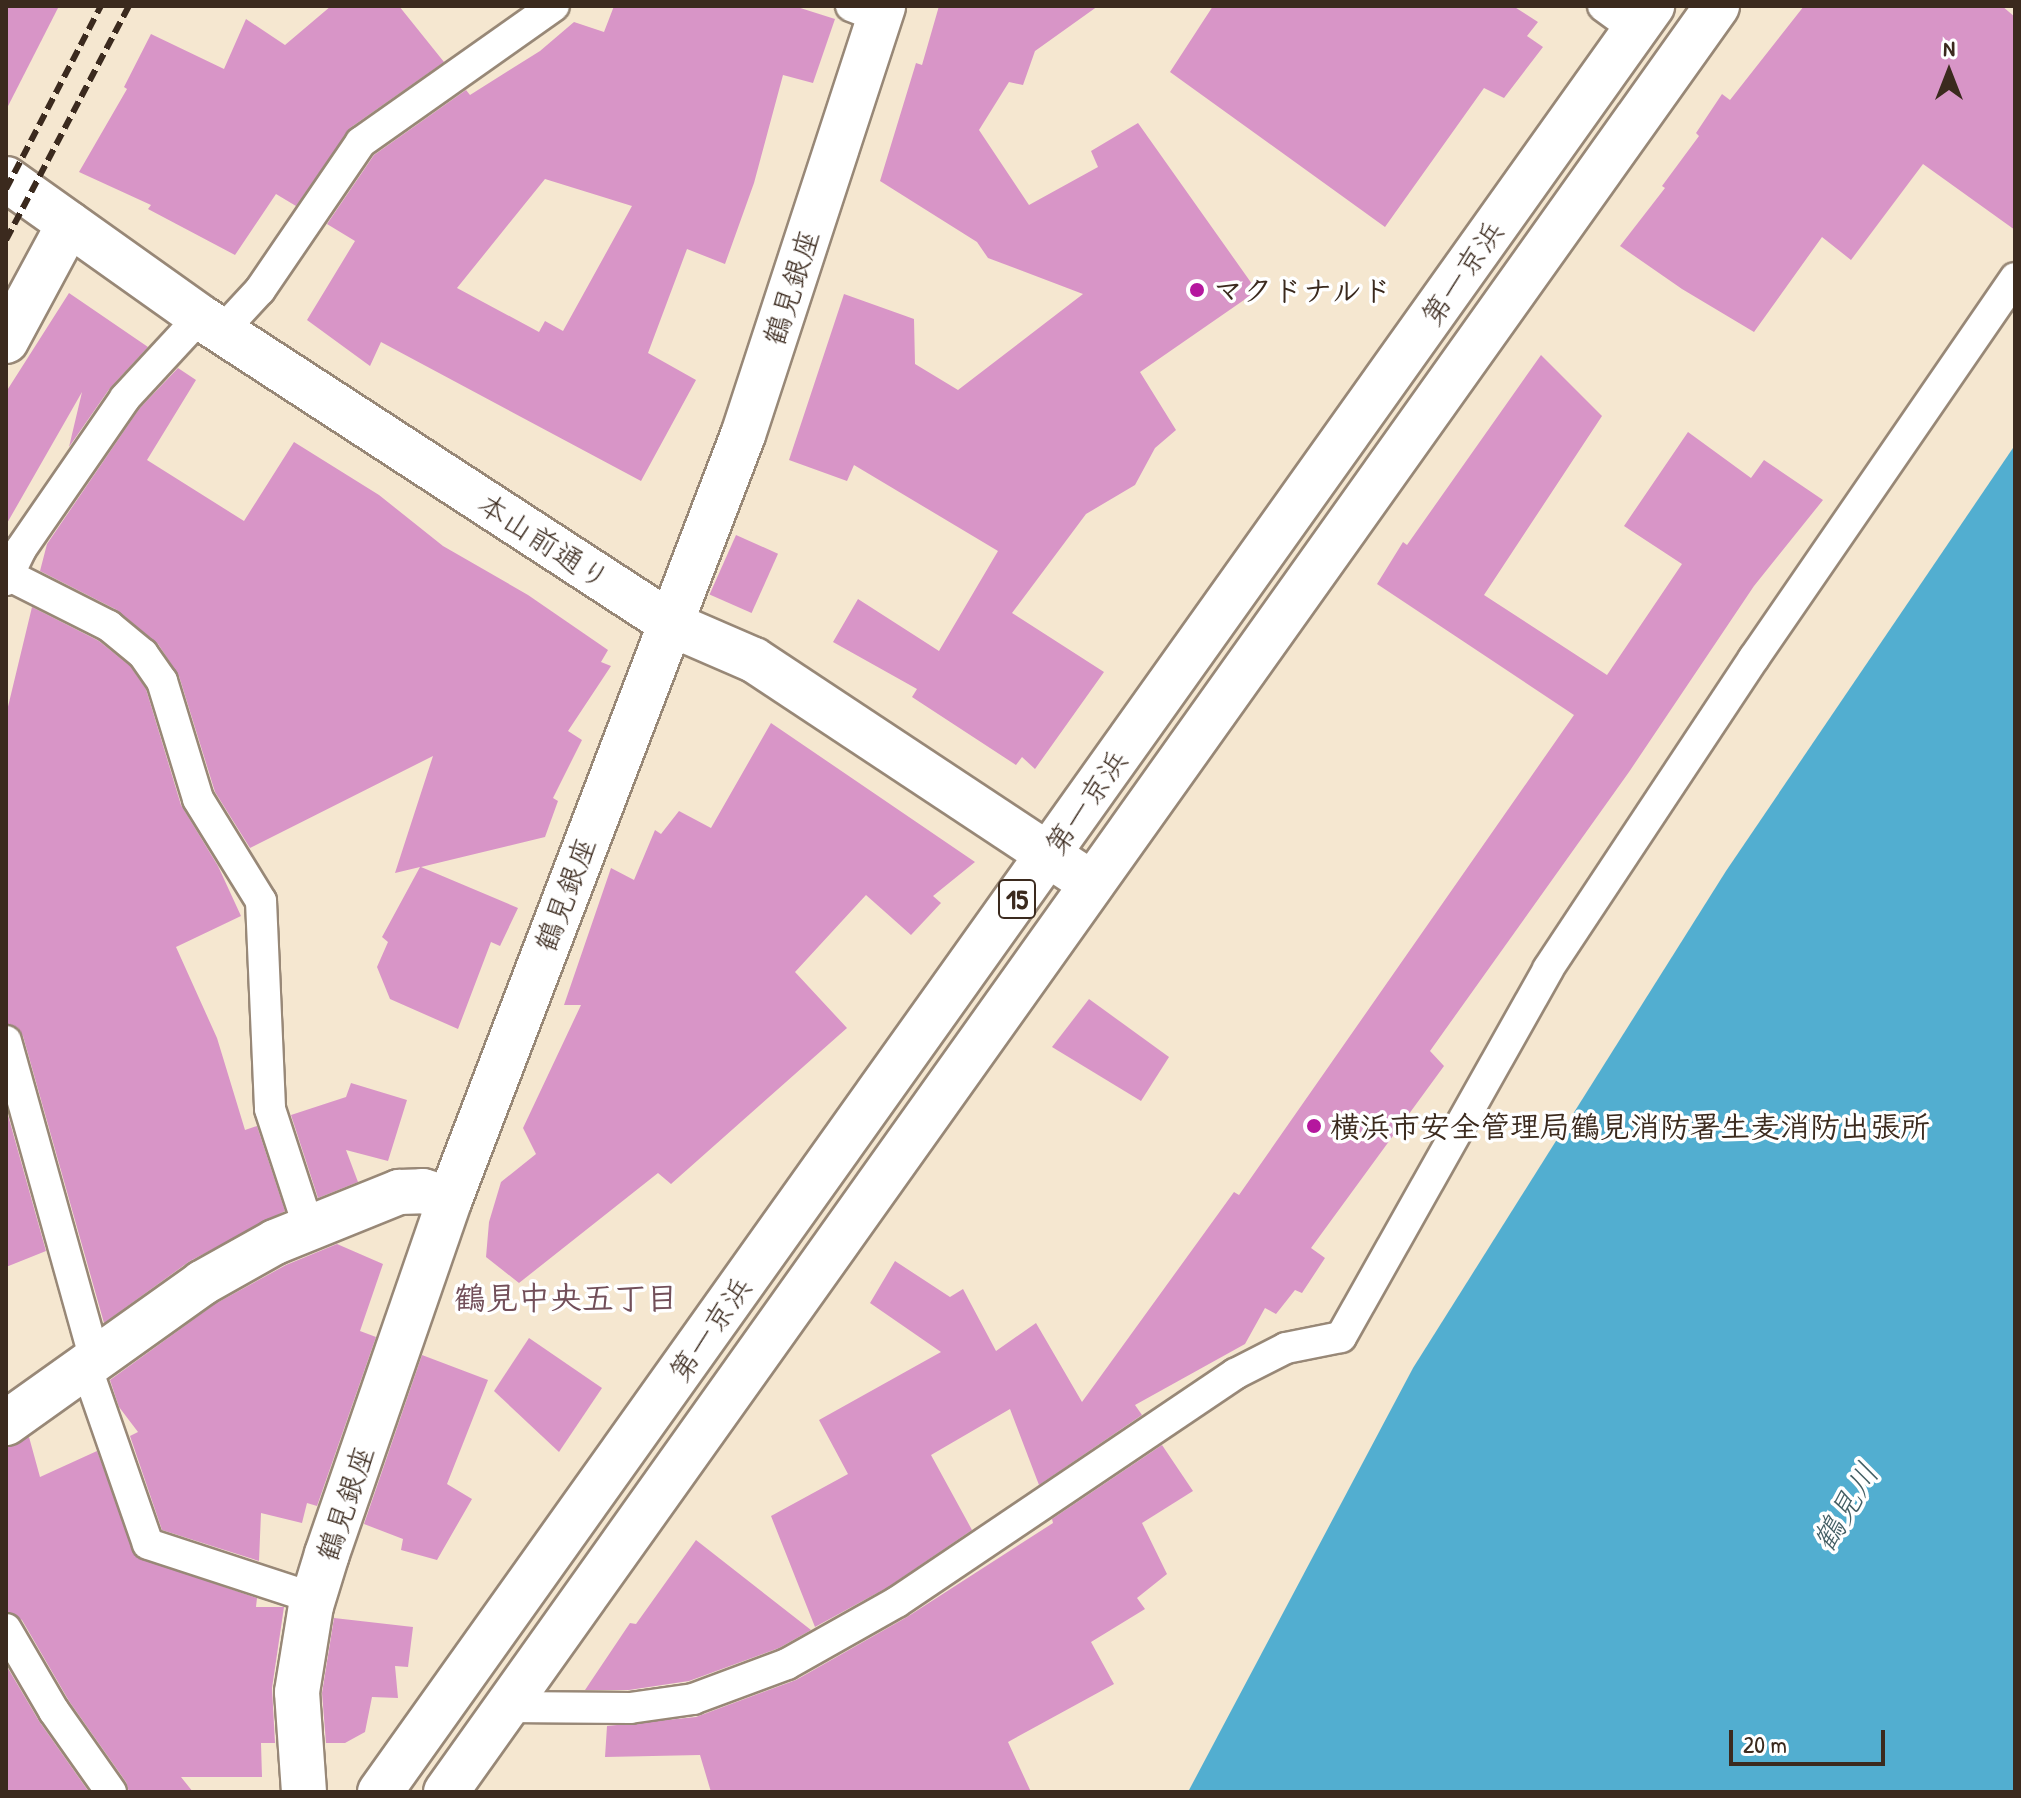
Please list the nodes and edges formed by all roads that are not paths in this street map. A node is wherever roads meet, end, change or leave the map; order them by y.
1 (554, 6) edge
2 (1717, 6) edge
3 (871, 10) edge
4 (1630, 14) edge
5 (6, 179) edge
6 (69, 224) junction
7 (2015, 278) edge
8 (211, 324) junction
9 (6, 341) edge
10 (7, 577) edge
11 (673, 625) junction
12 (1049, 854) junction
13 (1092, 884) junction
14 (6, 1041) edge
15 (450, 1199) junction
16 (309, 1228) junction
17 (91, 1362) junction
18 (6, 1423) edge
19 (313, 1598) junction
20 (6, 1629) edge
21 (506, 1707) junction
22 (111, 1792) edge
23 (304, 1792) edge
24 (380, 1792) edge
25 (446, 1792) edge

1 - 8 lane
2 - 13 main road, 第一京浜 / 15
3 - 11 main road, 鶴見銀座
4 - 12 main road, 第一京浜 / 15
5 - 6 main road, 本山前通り
6 - 8 main road, 本山前通り
6 - 9 main road
7 - 21 lane
8 - 10 lane
8 - 11 main road, 本山前通り
10 - 16 lane
11 - 12 main road, 本山前通り
11 - 15 main road, 鶴見銀座
12 - 13 main road, 本山前通り
12 - 24 main road, 第一京浜 / 15
13 - 21 main road, 第一京浜 / 15
14 - 17 lane
15 - 16 main road
15 - 19 main road, 鶴見銀座
16 - 17 main road
17 - 18 main road
17 - 19 lane
19 - 23 main road, 鶴見銀座
20 - 22 lane
21 - 25 main road, 第一京浜 / 15

